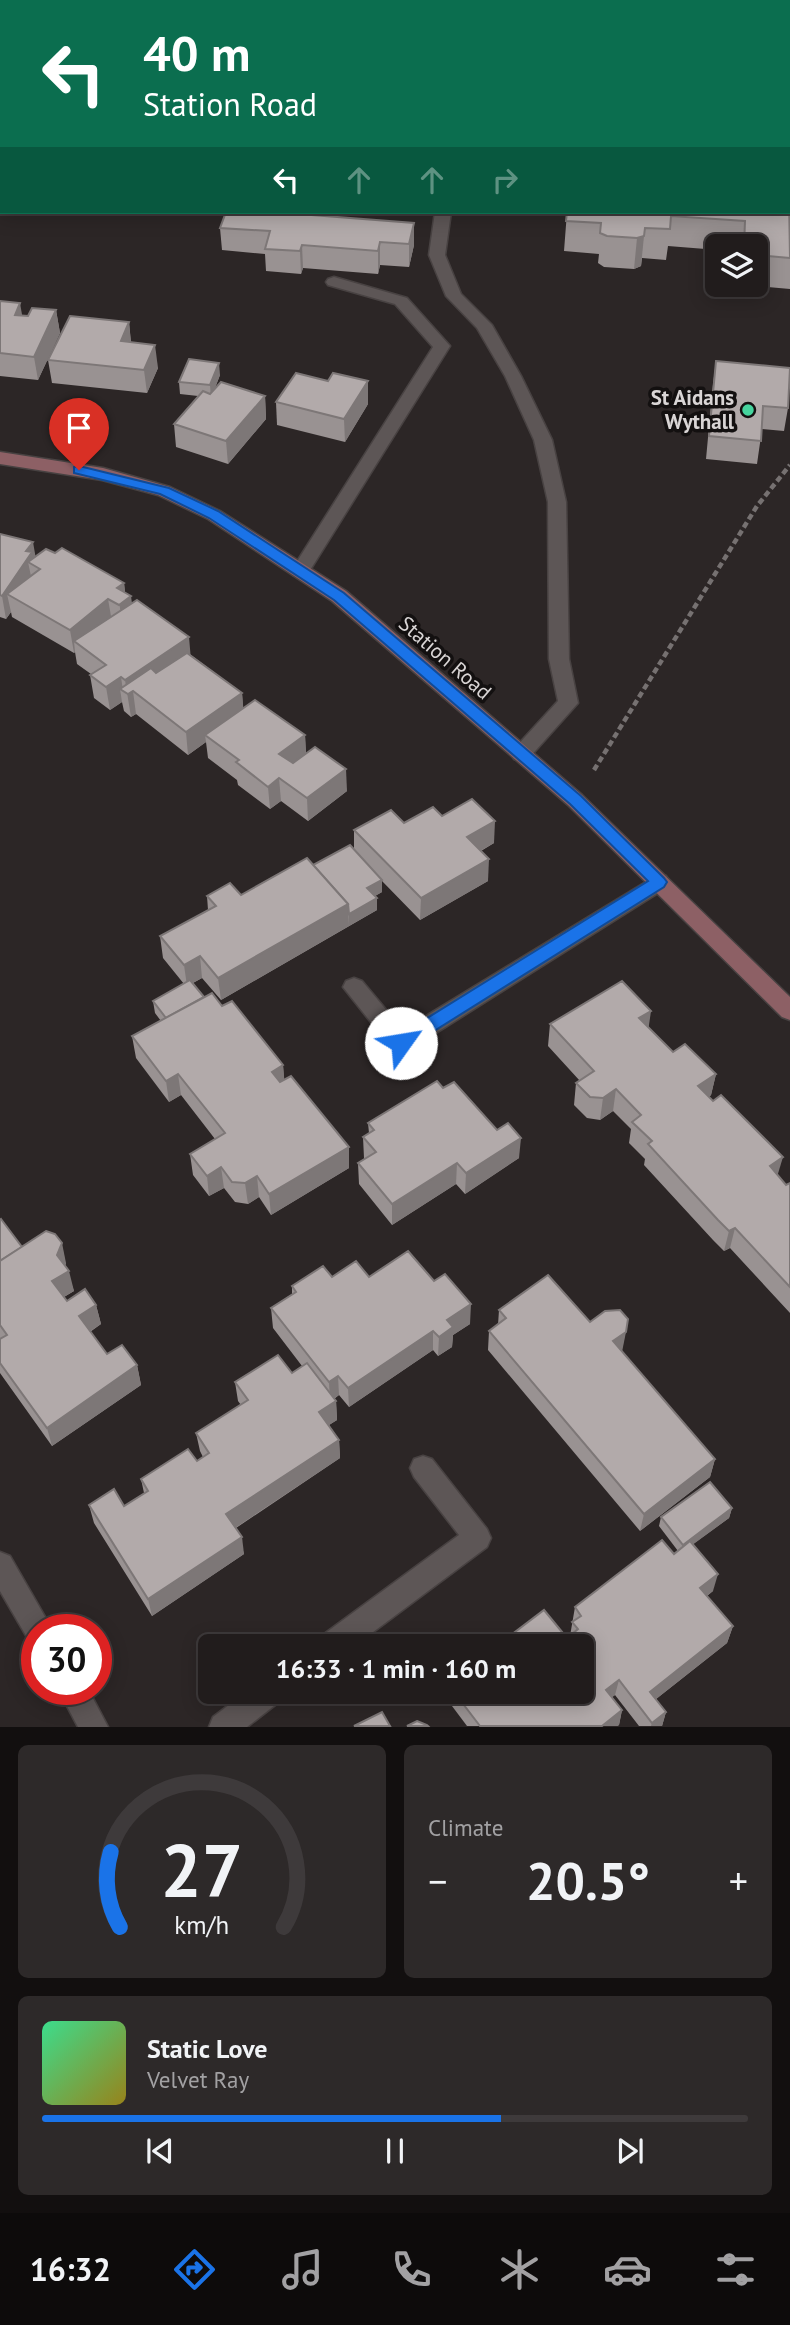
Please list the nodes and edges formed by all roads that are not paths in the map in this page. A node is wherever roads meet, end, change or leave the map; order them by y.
1 (443, 214) edge
2 (334, 282) dead end
3 (0, 458) edge
4 (300, 571) junction
5 (521, 754) junction
6 (659, 882) junction
7 (354, 987) dead end
8 (790, 1010) edge
9 (423, 1468) dead end
10 (0, 1565) edge
11 (28, 1614) edge
12 (348, 1634) edge
13 (253, 1704) edge
14 (81, 1705) edge
15 (94, 1727) edge
16 (223, 1727) edge

1 - 5 street
2 - 4 street
3 - 4 street, Station Road
4 - 5 street, Station Road
5 - 6 street, Station Road
6 - 7 street
6 - 8 street, Station Road
9 - 12 street
10 - 11 street
13 - 16 street
14 - 15 street

